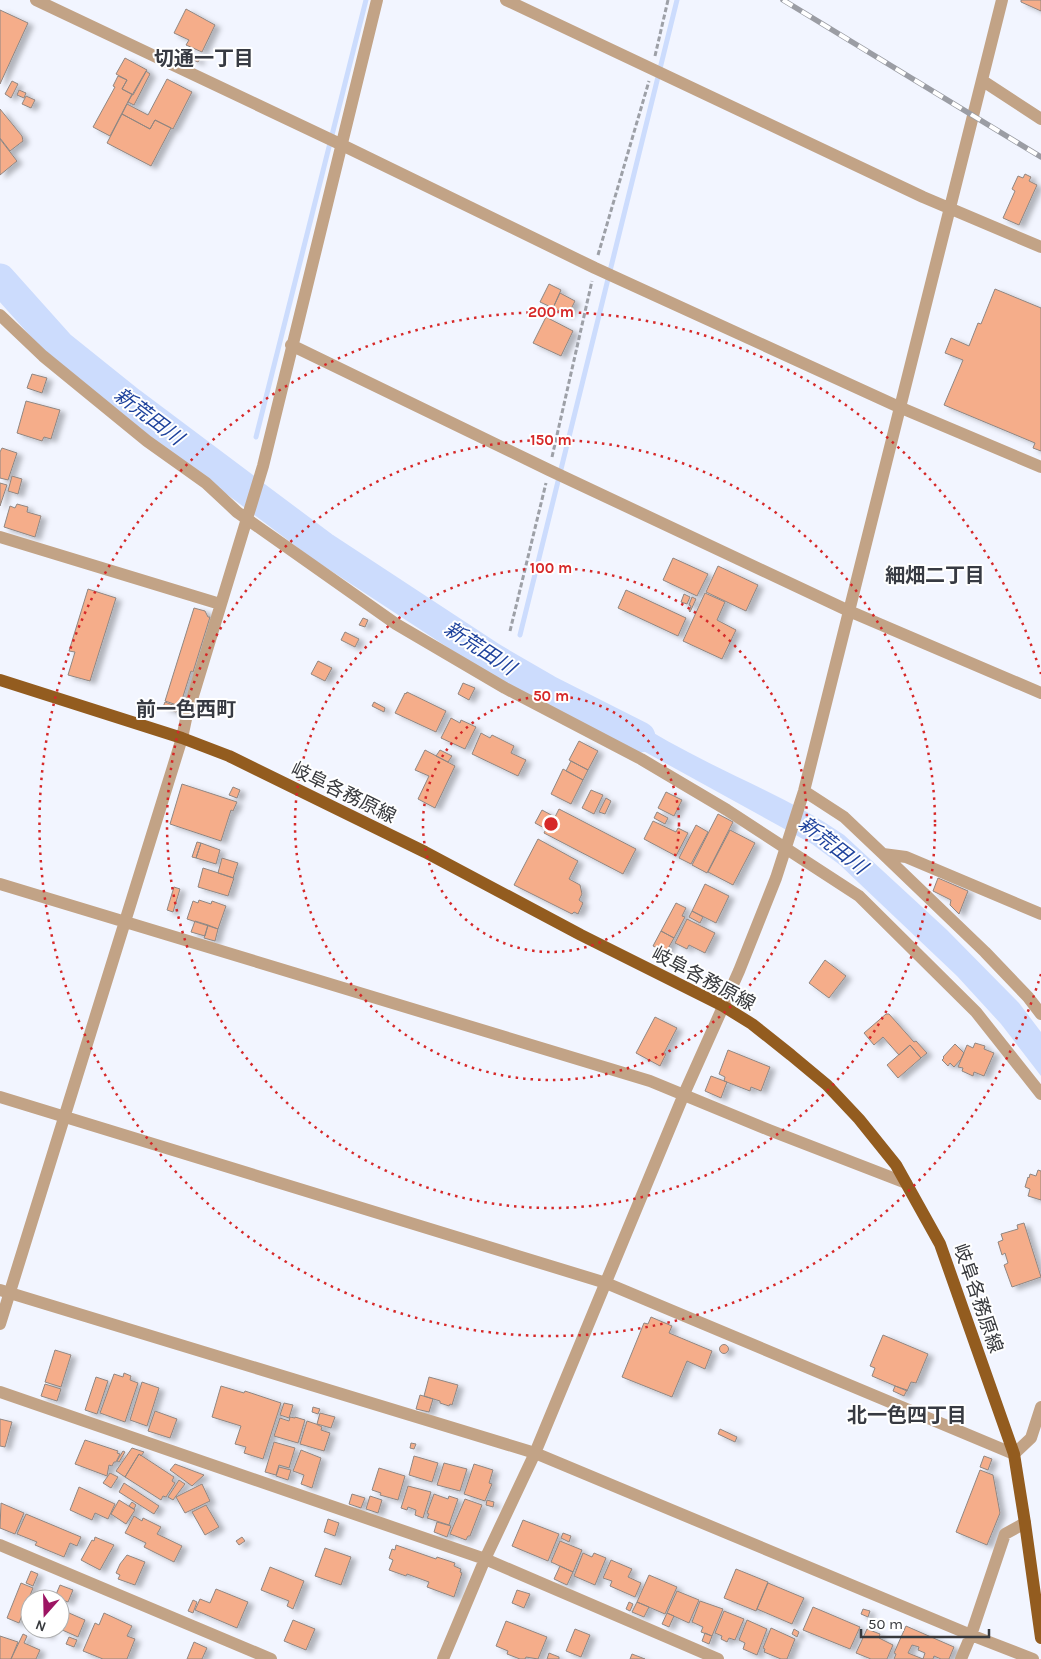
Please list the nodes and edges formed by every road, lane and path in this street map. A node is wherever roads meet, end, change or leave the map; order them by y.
1 (36, 0) edge
2 (377, 0) edge
3 (506, 0) edge
4 (668, 0) edge
5 (1002, 0) edge
6 (652, 68) junction
7 (983, 82) junction
8 (1041, 119) edge
9 (340, 144) junction
10 (949, 208) junction
11 (1041, 247) edge
12 (595, 268) junction
13 (0, 315) edge
14 (291, 345) junction
15 (899, 408) junction
16 (1041, 468) edge
17 (549, 470) junction
18 (248, 515) junction
19 (0, 537) edge
20 (220, 604) junction
21 (849, 612) junction
22 (510, 631) dead end
23 (0, 680) edge
24 (1041, 693) edge
25 (182, 738) junction
26 (803, 795) junction
27 (788, 843) junction
28 (883, 854) junction
29 (0, 884) edge
30 (1041, 914) edge
31 (126, 921) junction
32 (722, 1006) junction
33 (1041, 1014) edge
34 (684, 1094) junction
35 (1041, 1094) edge
36 (0, 1097) edge
37 (65, 1117) junction
38 (906, 1183) junction
39 (606, 1283) junction
40 (4, 1291) edge
41 (0, 1324) edge
42 (0, 1392) edge
43 (1041, 1407) edge
44 (535, 1453) junction
45 (1014, 1454) junction
46 (1025, 1523) junction
47 (0, 1544) edge
48 (484, 1559) junction
49 (971, 1635) junction
50 (1041, 1638) edge
51 (271, 1659) edge
52 (443, 1659) edge
53 (718, 1659) edge
54 (961, 1659) edge
55 (1033, 1659) edge

1 - 9 street
2 - 9 street
3 - 6 street
4 - 6 path
5 - 7 street
6 - 10 street
6 - 12 path
7 - 8 street
7 - 10 street
9 - 12 street
9 - 14 street
10 - 11 street
10 - 15 street
12 - 15 street
12 - 17 path
13 - 18 street
14 - 17 street
14 - 18 street
15 - 16 street
15 - 21 street
17 - 21 street
17 - 22 path
18 - 20 street
18 - 27 street
19 - 20 street
20 - 25 street
21 - 24 street
21 - 26 street
23 - 25 main road, 岐阜各務原線
25 - 31 street
25 - 32 main road, 岐阜各務原線
26 - 27 street
26 - 28 street
27 - 32 street
27 - 35 street
28 - 30 street
28 - 33 street
29 - 31 street
31 - 34 street
31 - 37 street
32 - 34 street
32 - 38 main road, 岐阜各務原線
34 - 38 street
34 - 39 street
36 - 37 street
37 - 39 street
37 - 40 street
38 - 45 main road, 岐阜各務原線
39 - 44 street
39 - 45 street
40 - 41 street
40 - 44 street
42 - 48 street
43 - 45 street
44 - 48 street
44 - 49 street
45 - 46 main road, 岐阜各務原線
46 - 49 street
46 - 50 main road, 岐阜各務原線
47 - 51 street
48 - 52 street
48 - 53 street
49 - 54 street
49 - 55 street

